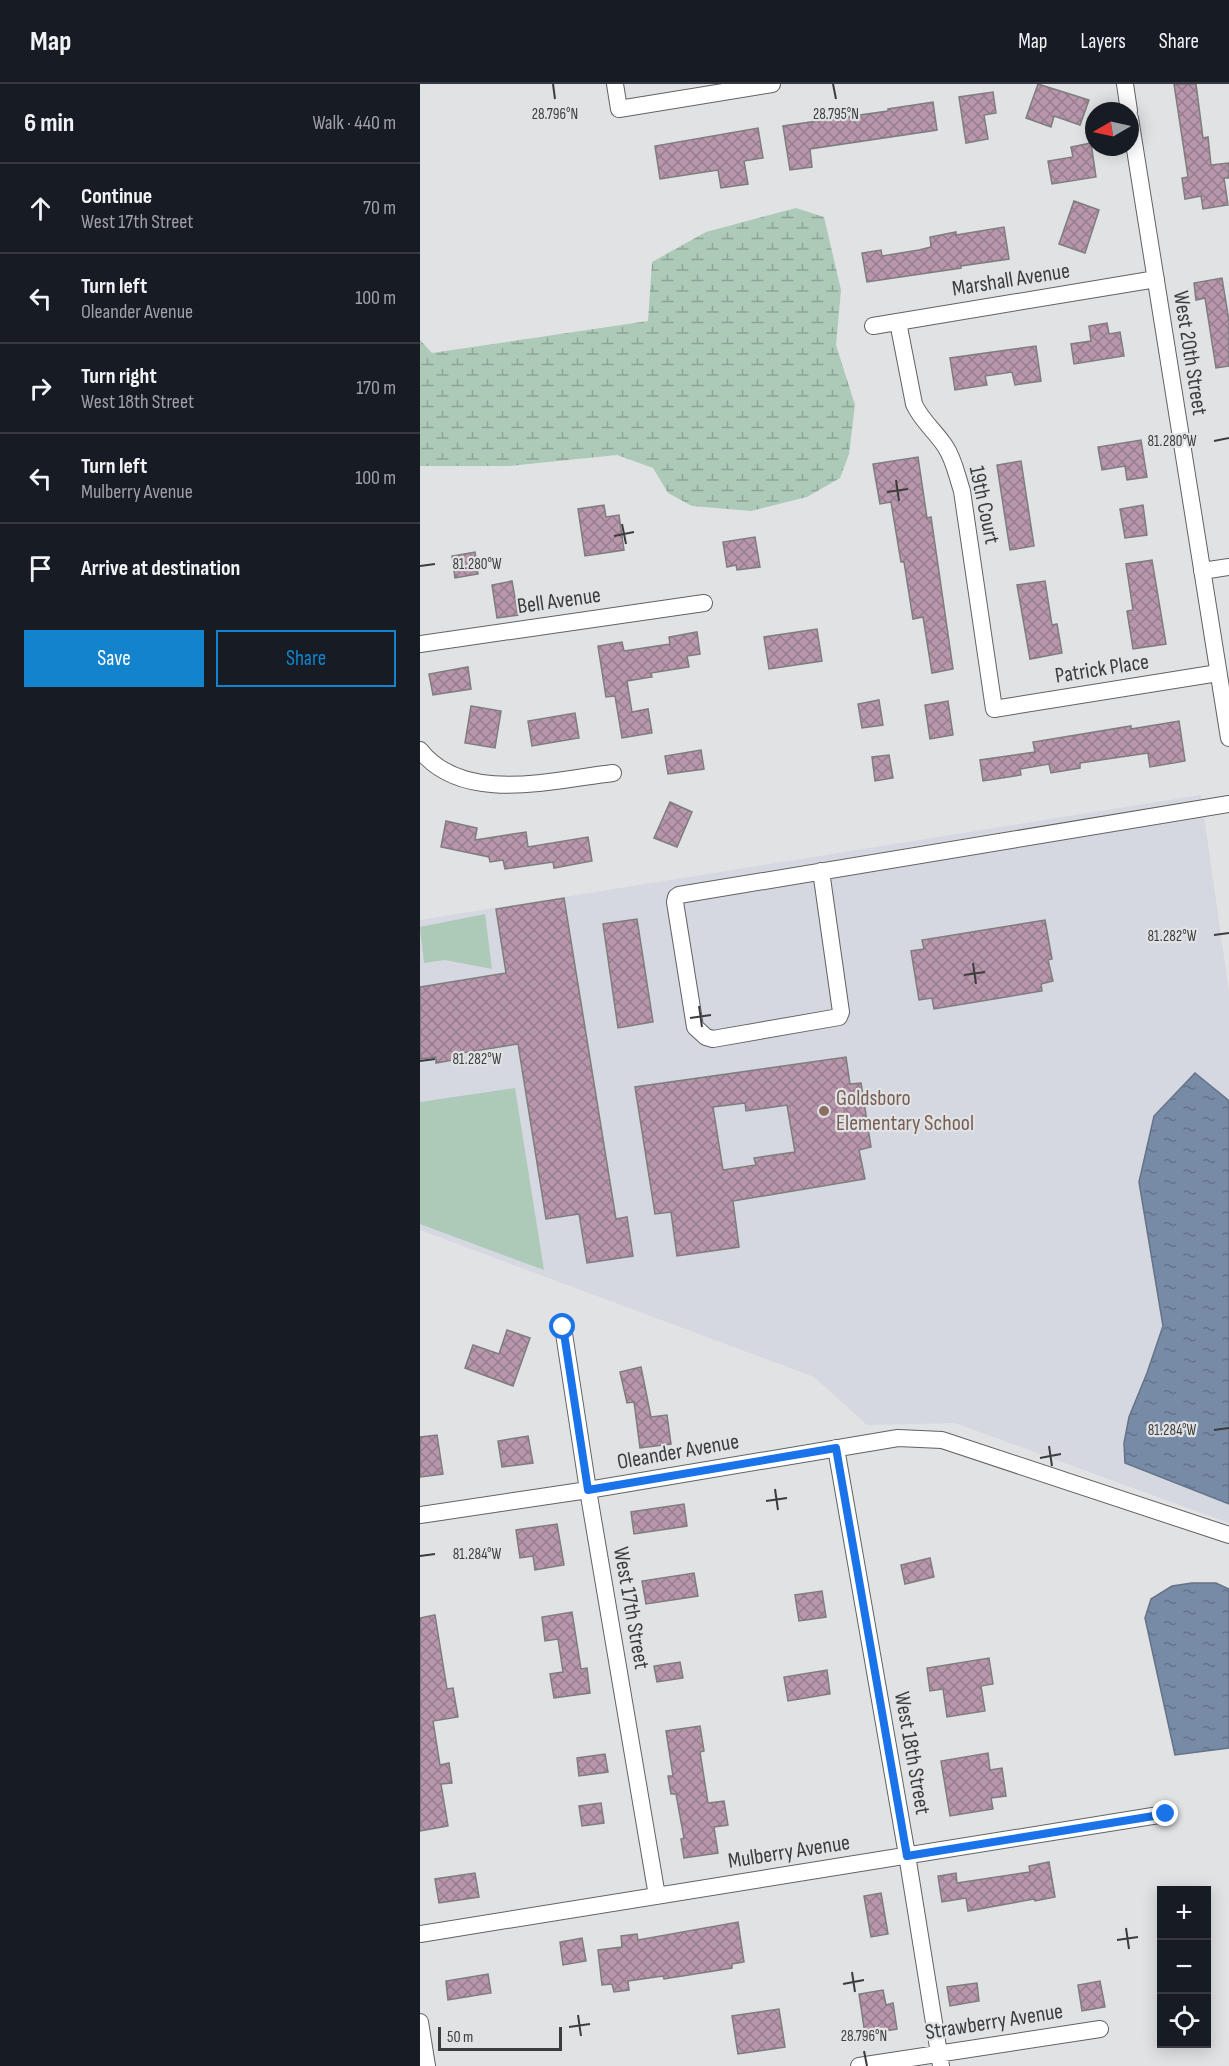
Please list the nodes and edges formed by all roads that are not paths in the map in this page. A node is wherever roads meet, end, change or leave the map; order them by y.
1 (615, 84) edge
2 (772, 84) edge
3 (1125, 84) edge
4 (1128, 102) edge
5 (1136, 156) edge
6 (1155, 279) junction
7 (898, 322) junction
8 (873, 326) dead end
9 (1229, 567) edge
10 (1202, 572) junction
11 (704, 603) dead end
12 (420, 644) edge
13 (1218, 673) junction
14 (994, 709) joint
15 (1229, 738) edge
16 (420, 750) edge
17 (613, 773) dead end
18 (1229, 804) edge
19 (821, 871) junction
20 (563, 1327) dead end
21 (836, 1448) junction
22 (588, 1490) junction
23 (420, 1515) edge
24 (1229, 1535) edge
25 (1166, 1814) dead end
26 (907, 1856) junction
27 (657, 1896) junction
28 (420, 1934) edge
29 (420, 2022) edge
30 (1100, 2029) dead end
31 (940, 2059) edge
32 (427, 2066) edge
33 (859, 2066) edge

1 - 2 street
3 - 4 street
5 - 6 street, West 20th Street
6 - 7 street, Marshall Avenue
6 - 10 street, West 20th Street
7 - 8 street, Marshall Avenue
7 - 14 street, 19th Court
9 - 10 street
10 - 13 street, West 20th Street
11 - 12 street, Bell Avenue
13 - 14 street, Patrick Place
13 - 15 street, West 20th Street
16 - 17 street
18 - 19 street
19 - 19 street
20 - 22 street, West 17th Street
21 - 22 street, Oleander Avenue
21 - 24 street, Oleander Avenue
21 - 26 street, West 18th Street
22 - 23 street, Oleander Avenue
22 - 27 street, West 17th Street
25 - 26 street, Mulberry Avenue
26 - 27 street, Mulberry Avenue
26 - 31 street, West 18th Street
27 - 28 street, Mulberry Avenue
29 - 32 street
30 - 31 street, Strawberry Avenue
31 - 33 street, Strawberry Avenue

